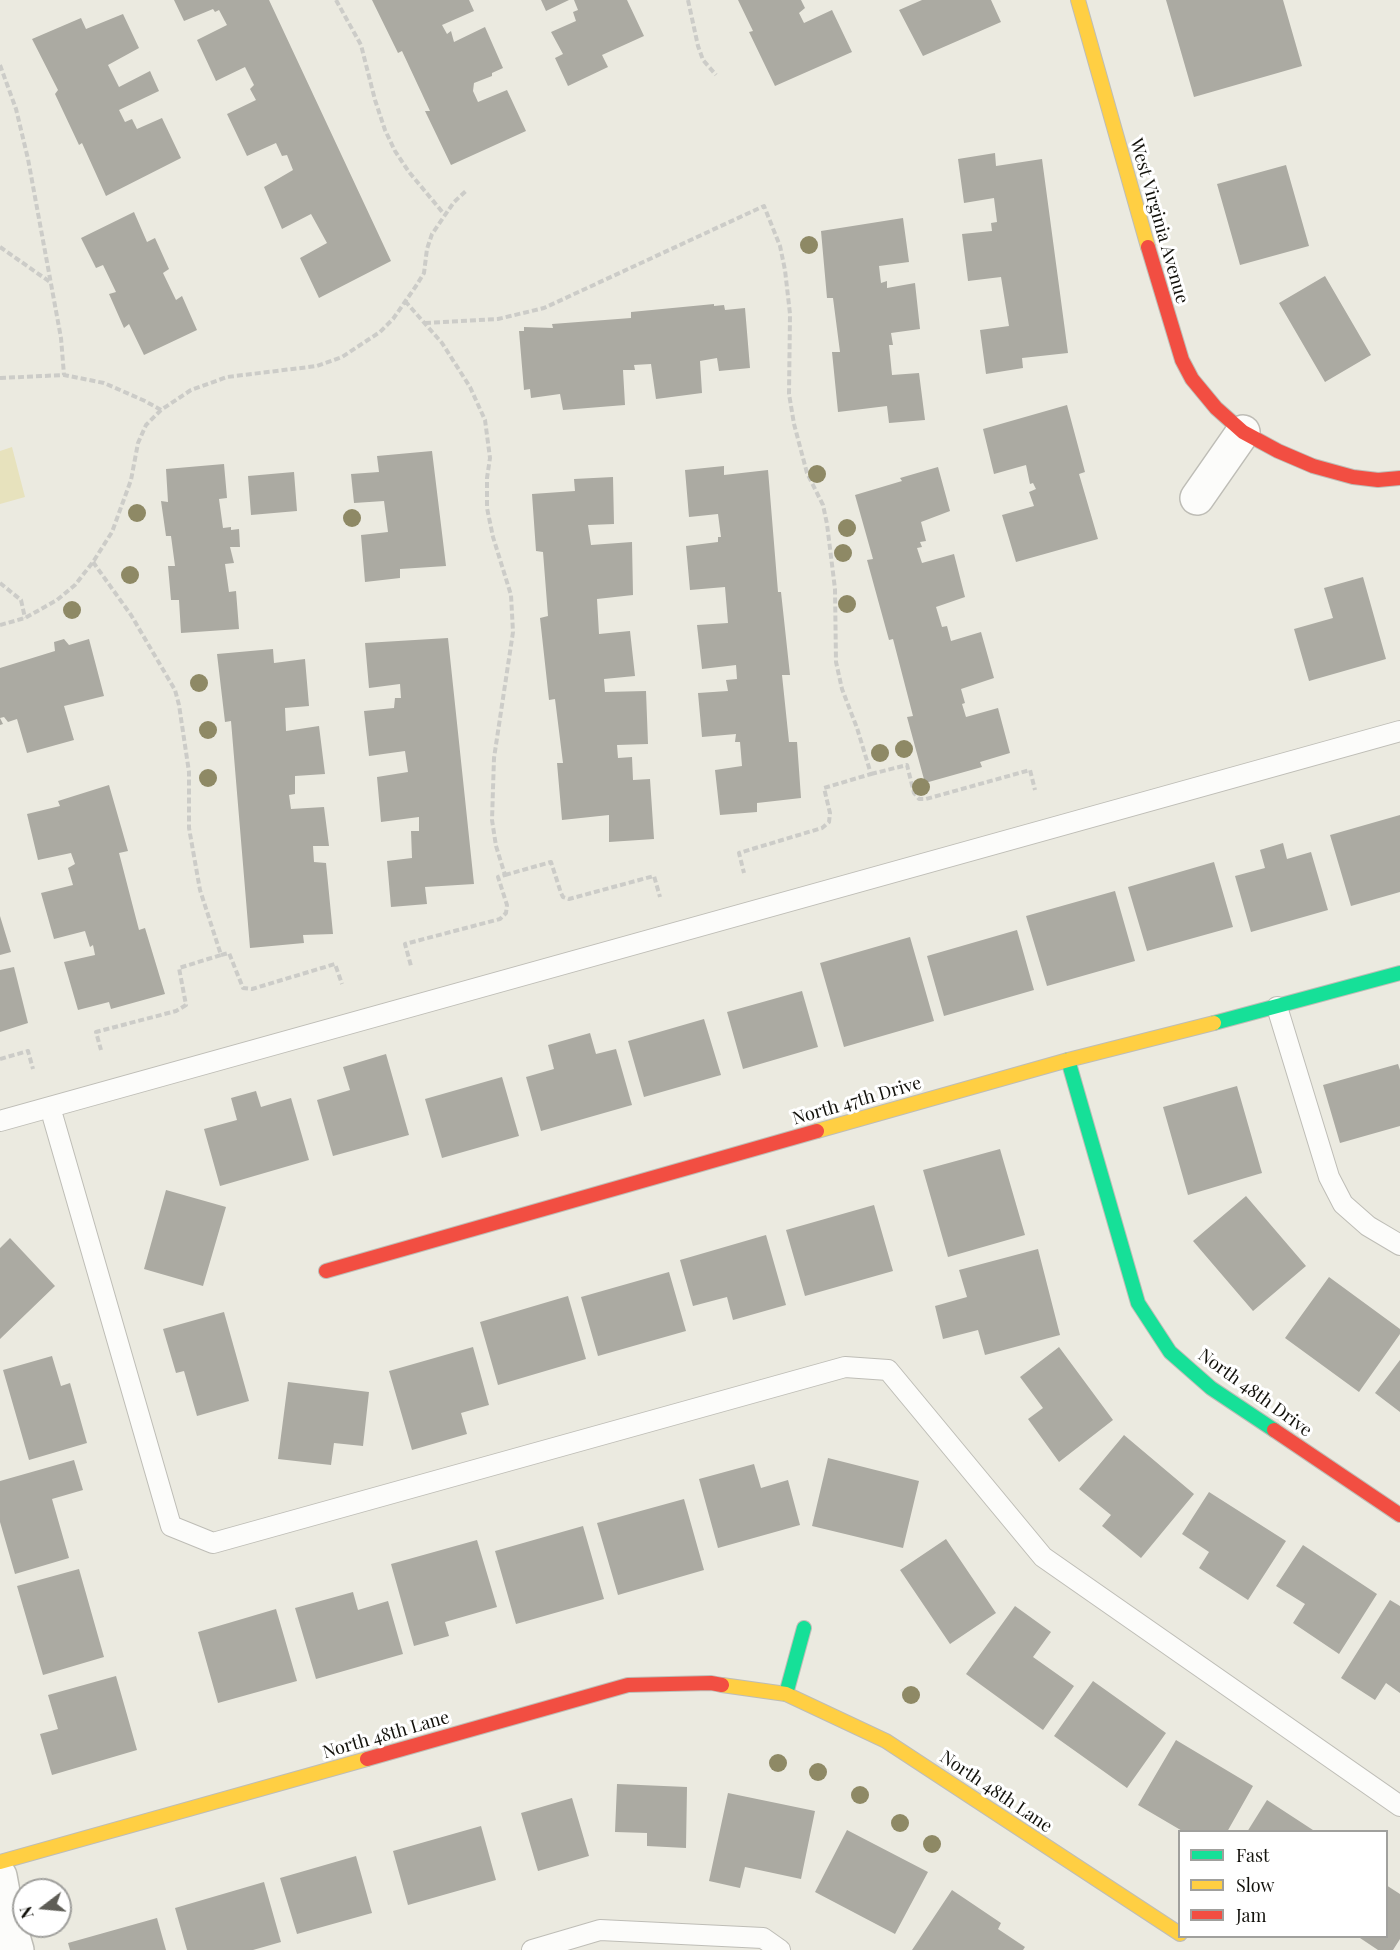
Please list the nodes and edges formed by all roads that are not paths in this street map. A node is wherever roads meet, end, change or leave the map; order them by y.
1 (1078, 0) edge
2 (1243, 432) junction
3 (1400, 478) edge
4 (1197, 498) dead end
5 (1400, 731) edge
6 (1400, 972) edge
7 (1277, 1007) junction
8 (1068, 1060) junction
9 (50, 1107) junction
10 (0, 1121) edge
11 (1400, 1245) edge
12 (326, 1271) dead end
13 (1400, 1515) edge
14 (804, 1628) dead end
15 (786, 1694) junction
16 (1400, 1806) edge
17 (0, 1863) edge
18 (0, 1876) edge
19 (1178, 1933) edge
20 (17, 1950) edge
21 (532, 1950) edge
22 (780, 1950) edge

1 - 2 street, West Virginia Avenue
2 - 3 street, West Virginia Avenue
2 - 4 street
5 - 9 lane
6 - 7 street, North 47th Drive
7 - 8 street, North 47th Drive
7 - 11 lane
8 - 12 street, North 47th Drive
8 - 13 street, North 48th Drive
9 - 10 lane
9 - 16 lane
14 - 15 street
15 - 17 street, North 48th Lane
15 - 19 street, North 48th Lane
18 - 20 street
21 - 22 lane

